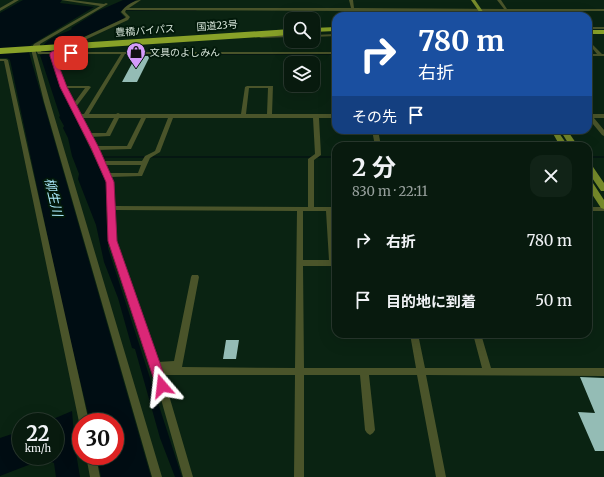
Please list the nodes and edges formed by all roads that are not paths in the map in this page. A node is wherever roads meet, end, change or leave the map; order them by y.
1 (17, 0) edge
2 (64, 0) edge
3 (92, 0) edge
4 (139, 0) edge
5 (351, 0) edge
6 (468, 0) edge
7 (473, 0) edge
8 (499, 0) edge
9 (88, 3) junction
10 (0, 10) edge
11 (124, 10) junction
12 (353, 10) junction
13 (507, 11) junction
14 (604, 11) edge
15 (479, 12) edge
16 (592, 31) edge
17 (604, 31) edge
18 (260, 32) junction
19 (320, 32) edge
20 (332, 32) edge
21 (284, 33) edge
22 (284, 33) edge
23 (284, 34) edge
24 (262, 37) junction
25 (166, 40) junction
26 (38, 44) junction
27 (72, 44) junction
28 (592, 44) edge
29 (67, 51) junction
30 (0, 52) edge
31 (53, 53) junction
32 (332, 53) edge
33 (123, 54) junction
34 (592, 54) edge
35 (603, 54) edge
36 (0, 60) edge
37 (63, 87) junction
38 (74, 106) junction
39 (86, 115) junction
40 (118, 115) junction
41 (78, 116) junction
42 (144, 116) junction
43 (171, 116) junction
44 (243, 116) junction
45 (269, 116) junction
46 (316, 116) junction
47 (332, 116) edge
48 (592, 116) edge
49 (604, 116) edge
50 (592, 120) edge
51 (604, 134) edge
52 (88, 135) junction
53 (95, 148) junction
54 (100, 159) junction
55 (147, 159) junction
56 (592, 172) edge
57 (107, 175) junction
58 (592, 188) edge
59 (604, 189) edge
60 (604, 206) edge
61 (112, 208) junction
62 (300, 209) junction
63 (311, 209) junction
64 (332, 209) edge
65 (604, 209) edge
66 (592, 210) edge
67 (299, 263) junction
68 (332, 263) edge
69 (195, 277) dead end
70 (415, 338) edge
71 (478, 338) edge
72 (157, 368) junction
73 (178, 368) junction
74 (300, 372) junction
75 (364, 372) junction
76 (421, 372) junction
77 (488, 372) junction
78 (604, 372) edge
79 (82, 413) edge
80 (370, 430) dead end
81 (93, 465) edge
82 (95, 477) edge
83 (157, 477) edge
84 (188, 477) edge
85 (299, 477) edge
86 (440, 477) edge

1 - 10 street
2 - 9 street
3 - 9 street
4 - 11 street
5 - 12 street
6 - 15 main road
7 - 15 main road
8 - 13 street
9 - 26 street
11 - 12 street
11 - 27 street
12 - 15 street
13 - 14 street
13 - 15 street
16 - 17 highway
18 - 21 street, 国道23号
18 - 24 street
18 - 25 street, 国道23号
19 - 20 highway
22 - 30 highway, 豊橋バイパス, bridge
23 - 24 street
24 - 25 street
25 - 27 street, 国道23号
25 - 29 street
26 - 31 street
26 - 83 street
27 - 29 street
27 - 31 street
28 - 35 street
29 - 31 street
29 - 33 street
31 - 37 street
32 - 33 street
33 - 39 street
34 - 35 street
36 - 79 street
37 - 38 street
37 - 38 street
38 - 41 street
39 - 40 street
39 - 41 street
40 - 42 street
40 - 52 street
41 - 52 street
42 - 43 street
42 - 53 street
43 - 44 street
43 - 55 street
44 - 45 street
44 - 45 street
45 - 46 street
46 - 47 street
46 - 63 street
48 - 49 street
50 - 51 street
52 - 53 street
53 - 54 street
54 - 55 street
54 - 57 street
55 - 57 street
56 - 59 main road
57 - 61 street
58 - 60 main road
61 - 62 street
61 - 72 street
62 - 63 street
62 - 67 street
63 - 64 street
65 - 66 street
67 - 68 street
67 - 74 street
69 - 73 street
70 - 76 street
71 - 77 street
72 - 73 street
72 - 84 street
73 - 74 street
74 - 75 street
74 - 85 street
75 - 76 street
75 - 80 street
76 - 77 street
76 - 86 street
77 - 78 street
81 - 82 street

